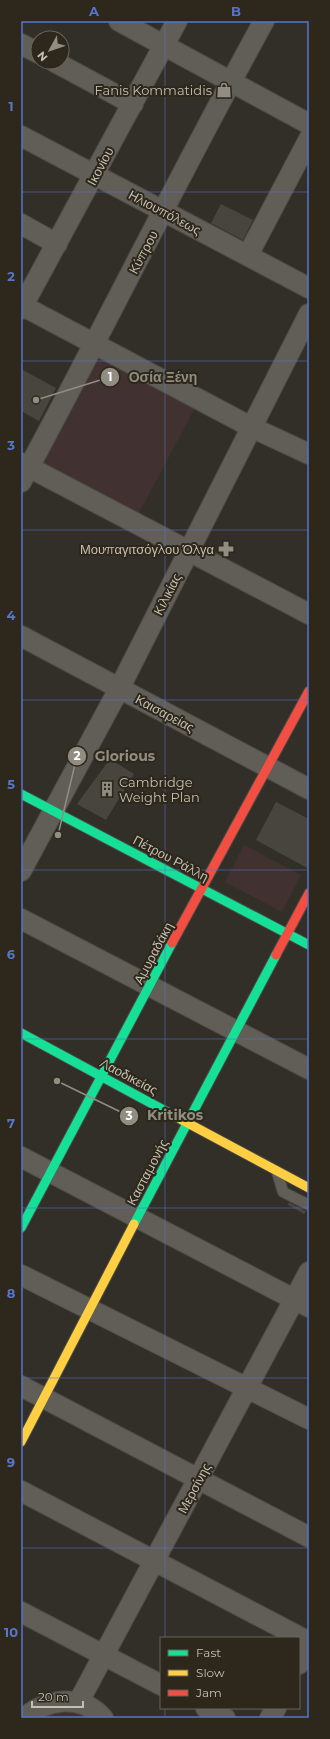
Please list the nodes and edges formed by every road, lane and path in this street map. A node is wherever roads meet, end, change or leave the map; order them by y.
1 (119, 21) edge
2 (177, 21) edge
3 (264, 21) edge
4 (21, 44) edge
5 (163, 45) junction
6 (30, 49) edge
7 (70, 70) edge
8 (231, 81) junction
9 (132, 104) junction
10 (309, 124) edge
11 (21, 136) edge
12 (309, 139) edge
13 (95, 175) junction
14 (164, 211) junction
15 (21, 224) edge
16 (57, 244) junction
17 (248, 255) junction
18 (309, 288) edge
19 (22, 307) edge
20 (309, 314) edge
21 (95, 343) junction
22 (251, 428) junction
23 (309, 454) edge
24 (24, 471) edge
25 (188, 551) junction
26 (309, 614) edge
27 (21, 636) edge
28 (119, 689) junction
29 (309, 691) edge
30 (268, 767) junction
31 (309, 789) edge
32 (21, 794) edge
33 (52, 810) junction
34 (21, 871) edge
35 (202, 889) junction
36 (309, 893) edge
37 (21, 919) edge
38 (287, 934) junction
39 (309, 945) edge
40 (150, 986) junction
41 (237, 1031) junction
42 (21, 1033) edge
43 (309, 1069) edge
44 (102, 1076) junction
45 (187, 1122) junction
46 (21, 1157) edge
47 (276, 1170) junction
48 (52, 1173) junction
49 (309, 1188) edge
50 (309, 1205) edge
51 (137, 1218) junction
52 (21, 1228) edge
53 (309, 1272) edge
54 (21, 1275) edge
55 (302, 1304) edge
56 (90, 1309) junction
57 (21, 1386) edge
58 (248, 1386) junction
59 (44, 1398) junction
60 (309, 1419) edge
61 (21, 1442) edge
62 (199, 1479) junction
63 (21, 1492) edge
64 (309, 1537) edge
65 (155, 1562) junction
66 (21, 1612) edge
67 (299, 1637) edge
68 (300, 1637) edge
69 (309, 1642) edge
70 (309, 1645) edge
71 (105, 1656) junction
72 (300, 1662) edge
73 (160, 1684) edge
74 (78, 1703) junction
75 (208, 1709) edge
76 (275, 1709) edge
77 (21, 1716) edge
78 (24, 1718) edge
79 (102, 1718) edge
80 (225, 1718) edge
81 (270, 1718) edge

1 - 5 street
2 - 5 street, Ικονίου
3 - 8 street, Κύπρου
4 - 6 street
5 - 8 street
5 - 9 street, Ικονίου
7 - 9 street
8 - 10 street
8 - 14 street, Κύπρου
9 - 13 street, Ικονίου
11 - 13 street, Ηλιουπόλεως
12 - 17 street
13 - 14 street, Ηλιουπόλεως
13 - 16 street, Ικονίου
14 - 17 street, Ηλιουπόλεως
14 - 21 street, Κύπρου
15 - 16 street
16 - 19 street, Ικονίου
17 - 18 street, Ηλιουπόλεως
19 - 21 street
20 - 22 street, Κιλικίας
21 - 22 street
21 - 24 street, Κύπρου
22 - 23 street
22 - 25 street, Κιλικίας
24 - 25 street
25 - 26 street
25 - 28 street, Κιλικίας
27 - 28 street, Καισαρείας
28 - 30 street, Καισαρείας
28 - 33 street, Κιλικίας
29 - 30 street, Αμυραδάκη
30 - 31 street, Καισαρείας
30 - 35 street, Αμυραδάκη
32 - 33 street, Πέτρου Ράλλη
33 - 34 street, Κιλικίας
33 - 35 street, Πέτρου Ράλλη
35 - 38 street, Πέτρου Ράλλη
35 - 40 street, Αμυραδάκη
36 - 38 street, Κασταμονής
37 - 40 street
38 - 39 street, Πέτρου Ράλλη
38 - 41 street, Κασταμονής
40 - 41 street
40 - 44 street, Αμυραδάκη
41 - 43 street
41 - 45 street, Κασταμονής
42 - 44 street, Λαοδικείας
44 - 45 street, Λαοδικείας
44 - 48 street, Αμυραδάκη
45 - 47 street, Λαοδικείας
45 - 51 street, Κασταμονής
46 - 48 street
47 - 49 street, Λαοδικείας
47 - 50 lane
48 - 51 street
48 - 52 street, Αμυραδάκη
51 - 55 street
51 - 56 street, Κασταμονής
53 - 55 street, Μερσίνης
54 - 56 street
55 - 58 street, Μερσίνης
56 - 58 street
56 - 59 street, Κασταμονής
57 - 59 street
58 - 60 street
58 - 62 street, Μερσίνης
59 - 61 street, Κασταμονής
59 - 62 street
62 - 64 street
62 - 65 street, Μερσίνης
63 - 65 street
65 - 67 street
65 - 71 street, Μερσίνης
66 - 71 street
68 - 69 street
70 - 72 street
71 - 73 street
71 - 74 street, Μερσίνης
74 - 78 street
74 - 79 street
75 - 80 street
76 - 81 street
77 - 78 street

